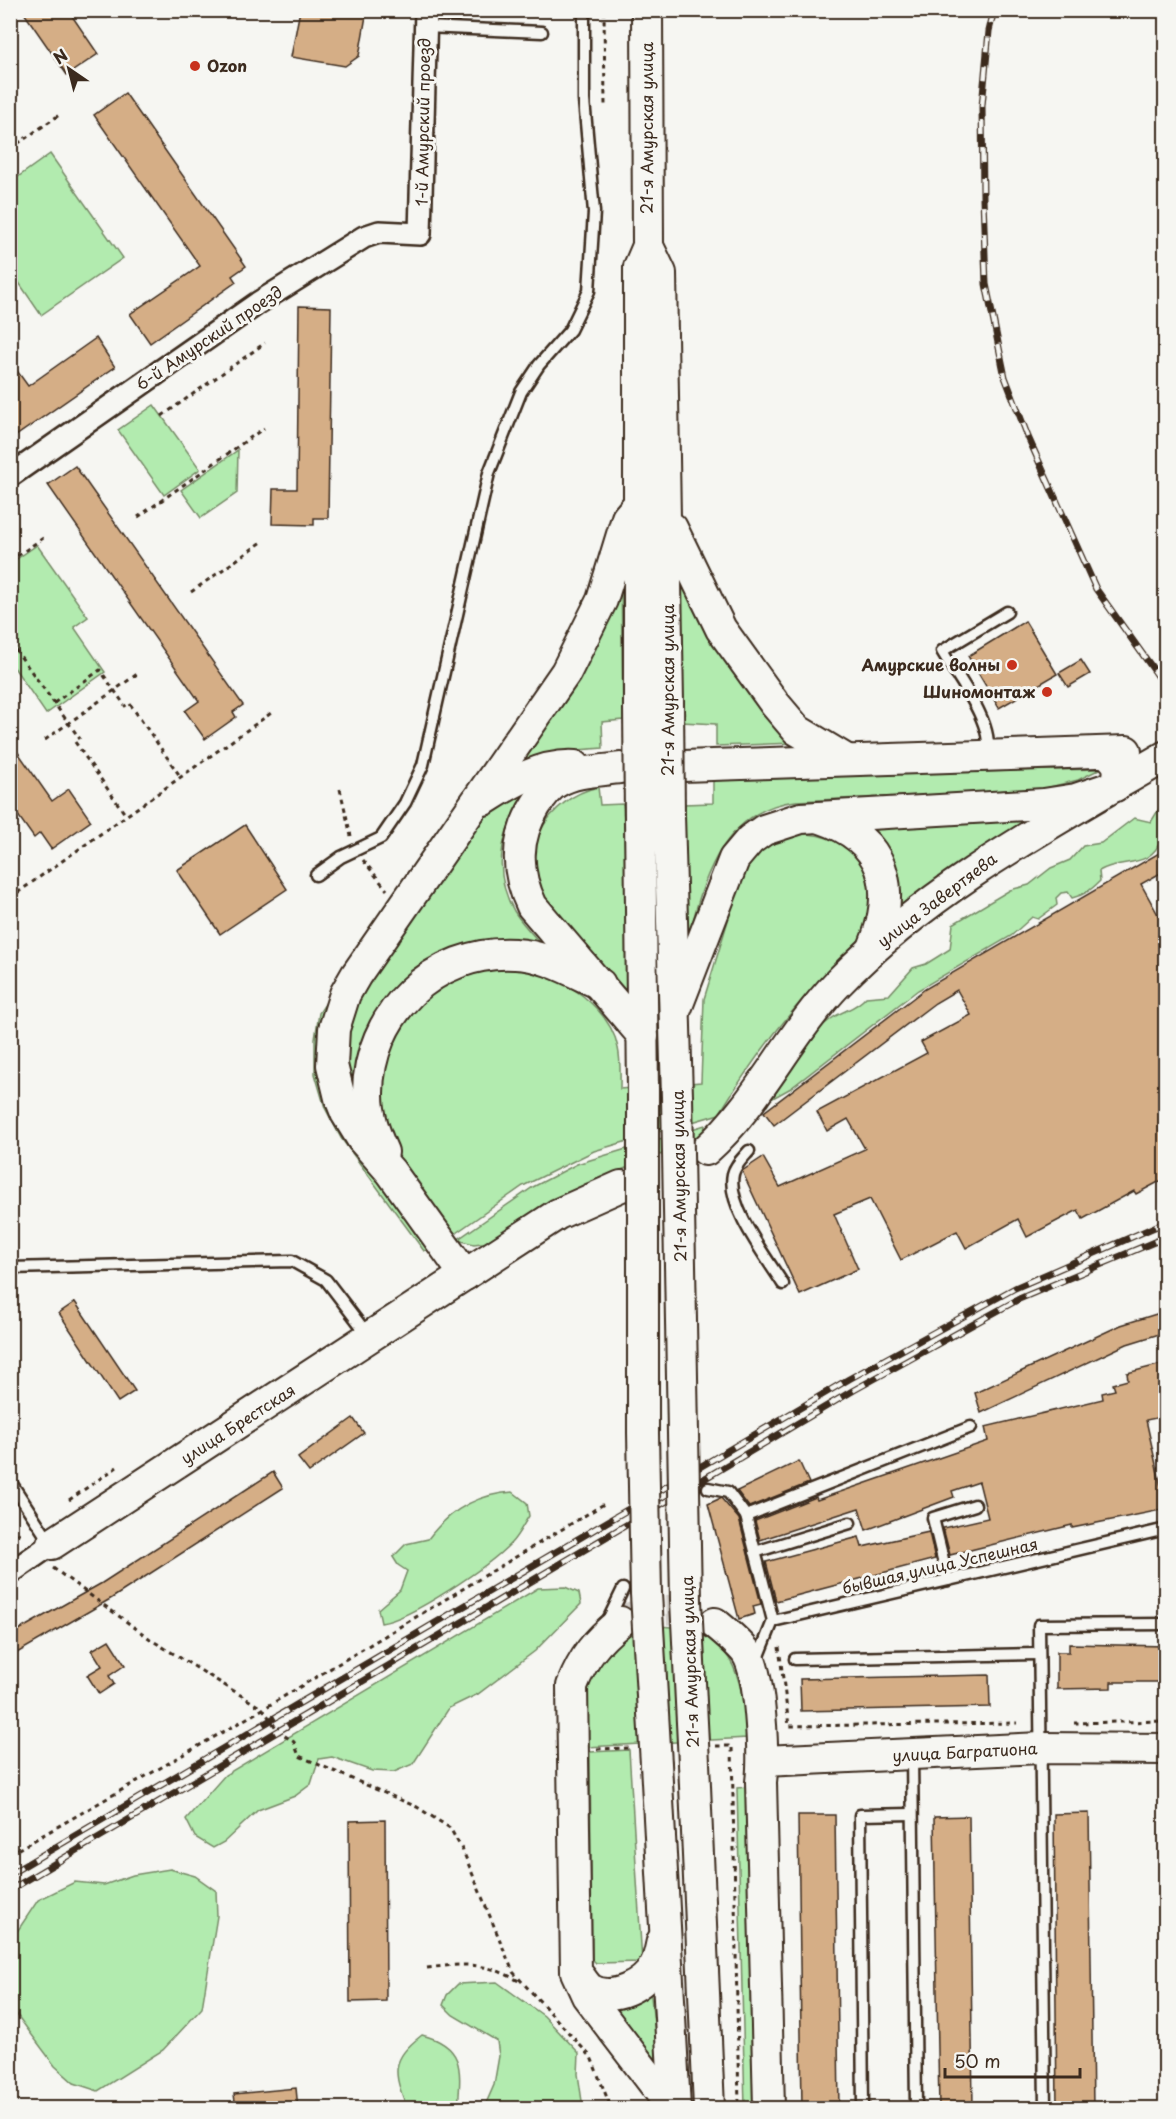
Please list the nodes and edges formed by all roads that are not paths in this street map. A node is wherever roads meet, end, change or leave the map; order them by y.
1 (584, 10) edge
2 (647, 10) edge
3 (426, 19) edge
4 (542, 32) dead end
5 (420, 234) joint
6 (10, 476) edge
7 (652, 510) junction
8 (1007, 612) dead end
9 (1166, 748) edge
10 (1107, 753) junction
11 (1166, 756) edge
12 (986, 757) junction
13 (849, 762) junction
14 (683, 766) dead end
15 (1115, 786) junction
16 (471, 809) junction
17 (818, 817) junction
18 (316, 874) dead end
19 (873, 948) junction
20 (600, 984) junction
21 (676, 1009) junction
22 (643, 1036) junction
23 (706, 1150) dead end
24 (749, 1151) dead end
25 (391, 1172) junction
26 (621, 1186) dead end
27 (10, 1268) edge
28 (465, 1275) junction
29 (783, 1284) dead end
30 (370, 1338) junction
31 (971, 1427) dead end
32 (12, 1487) edge
33 (708, 1488) dead end
34 (975, 1505) dead end
35 (746, 1516) junction
36 (850, 1523) dead end
37 (1166, 1529) edge
38 (755, 1552) junction
39 (51, 1555) junction
40 (10, 1573) edge
41 (948, 1580) junction
42 (623, 1589) dead end
43 (773, 1621) junction
44 (715, 1623) tunnel mouth
45 (1166, 1624) edge
46 (609, 1630) joint
47 (1040, 1654) junction
48 (795, 1659) dead end
49 (754, 1670) junction
50 (1041, 1736) junction
51 (1166, 1749) edge
52 (912, 1754) junction
53 (764, 1761) junction
54 (912, 1814) junction
55 (665, 1932) junction
56 (576, 1972) junction
57 (670, 2109) edge
58 (675, 2109) edge
59 (709, 2109) edge
60 (769, 2109) edge
61 (863, 2109) edge
62 (916, 2109) edge
63 (1045, 2109) edge

1 - 18 lane
2 - 7 main road, 21-я Амурская улица
3 - 4 lane
3 - 5 street, 1-й Амурский проезд
5 - 6 street, 6-й Амурский проезд
7 - 13 main road
7 - 16 main road
7 - 21 main road, 21-я Амурская улица, bridge
7 - 22 main road, 21-я Амурская улица, bridge
8 - 12 lane
9 - 10 main road
10 - 12 main road
10 - 15 main road
11 - 15 main road, улица Завертяева
12 - 13 main road
13 - 14 main road
15 - 17 main road
15 - 19 main road, улица Завертяева
16 - 20 main road
16 - 25 main road
17 - 19 main road
17 - 21 main road
19 - 23 main road, улица Завертяева
20 - 22 main road
20 - 25 main road
21 - 59 main road, 21-я Амурская улица, bridge
22 - 55 main road, 21-я Амурская улица, bridge
24 - 29 lane
25 - 28 main road
26 - 28 main road
27 - 30 lane
28 - 30 main road, улица Брестская
30 - 39 main road, улица Брестская
31 - 35 lane
32 - 39 lane
33 - 35 lane
34 - 41 lane
35 - 38 lane
36 - 38 lane
37 - 41 lane, бывшая улица Успешная
38 - 43 lane
39 - 40 street, улица Брестская
41 - 43 lane, бывшая улица Успешная
42 - 46 lane
43 - 49 lane
44 - 49 main road
45 - 47 lane
46 - 56 main road
47 - 48 lane
47 - 50 lane
49 - 53 main road
50 - 51 main road, улица Багратиона
50 - 52 main road, улица Багратиона
50 - 63 lane
52 - 53 main road, улица Багратиона
52 - 54 lane
53 - 60 main road
54 - 61 lane
54 - 62 lane
55 - 56 main road
55 - 58 main road, 21-я Амурская улица
56 - 57 main road

